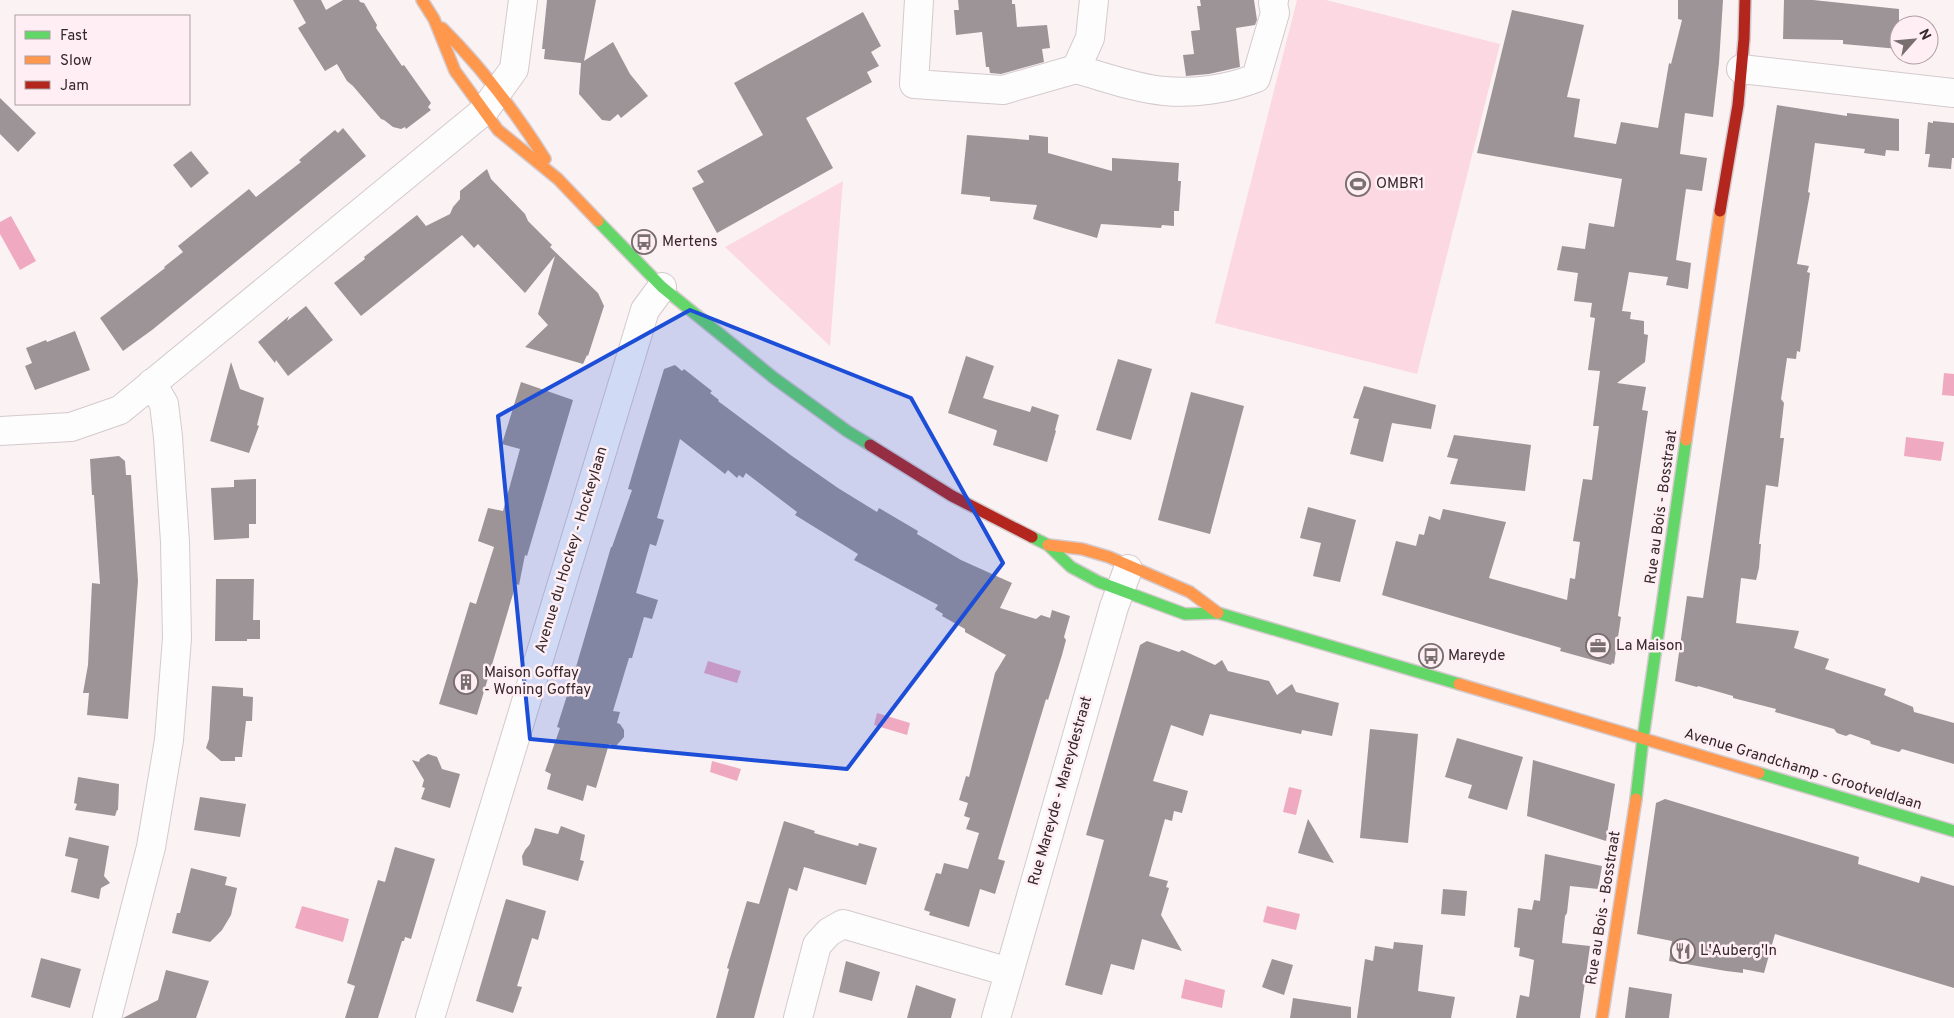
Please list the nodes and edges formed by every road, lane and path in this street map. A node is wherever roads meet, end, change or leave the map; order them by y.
1 (422, 0) edge
2 (523, 0) edge
3 (919, 0) edge
4 (1094, 0) edge
5 (1274, 0) edge
6 (1744, 0) edge
7 (434, 19) junction
8 (1741, 68) junction
9 (1076, 69) junction
10 (1954, 93) edge
11 (492, 101) junction
12 (558, 179) junction
13 (662, 287) junction
14 (152, 383) junction
15 (0, 431) edge
16 (1048, 545) junction
17 (1129, 566) junction
18 (1120, 591) junction
19 (1218, 613) junction
20 (1643, 738) junction
21 (1954, 830) edge
22 (1009, 972) junction
23 (107, 1018) edge
24 (430, 1018) edge
25 (798, 1018) edge
26 (996, 1018) edge
27 (1602, 1018) edge

1 - 7 street
2 - 11 street
3 - 9 street
4 - 9 street
5 - 9 street
6 - 8 street, Rue au Bois - Bosstraat
7 - 11 street
7 - 11 street
8 - 10 street
8 - 20 street, Rue au Bois - Bosstraat
11 - 12 street
11 - 12 street
11 - 14 street
12 - 13 street
13 - 16 street
13 - 24 street, Avenue du Hockey - Hockeylaan
14 - 15 street
14 - 23 street
16 - 17 street
16 - 18 street
17 - 18 street, Rue Mareyde - Mareydestraat
17 - 19 street
18 - 19 street
18 - 22 street, Rue Mareyde - Mareydestraat
19 - 20 street, Avenue Grandchamp - Grootveldlaan
20 - 21 street, Avenue Grandchamp - Grootveldlaan
20 - 27 street, Rue au Bois - Bosstraat
22 - 25 street
22 - 26 street, Rue Mareyde - Mareydestraat

